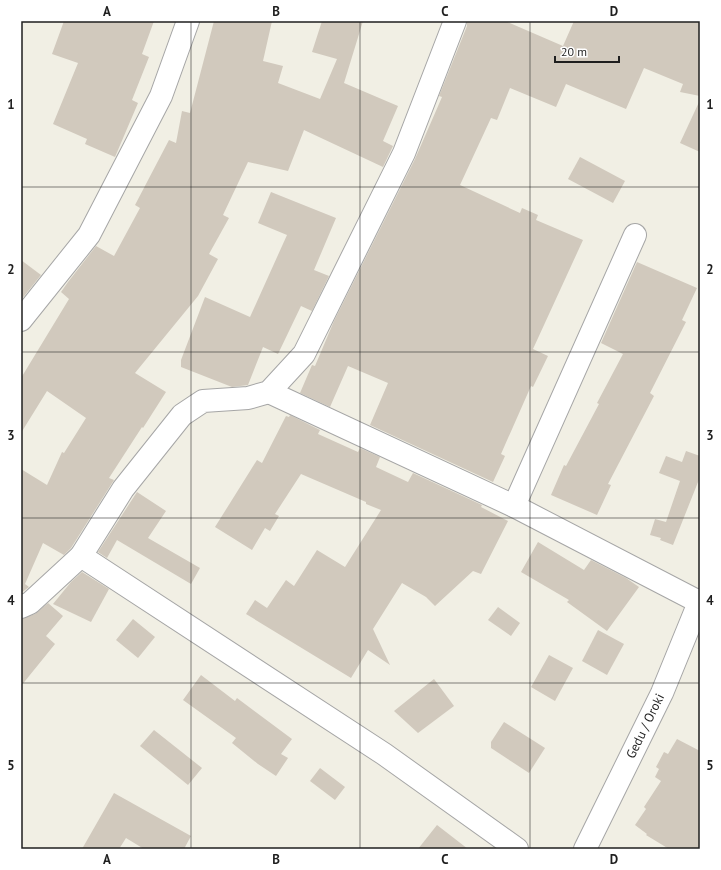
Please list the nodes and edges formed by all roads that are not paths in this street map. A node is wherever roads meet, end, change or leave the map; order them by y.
1 (188, 21) edge
2 (455, 21) edge
3 (635, 235) dead end
4 (21, 320) edge
5 (269, 392) junction
6 (514, 506) junction
7 (81, 556) junction
8 (700, 601) edge
9 (21, 607) edge
10 (517, 849) edge
11 (586, 849) edge

1 - 4 street
2 - 5 street
3 - 6 street
5 - 6 street
5 - 7 street
6 - 8 street
7 - 9 street
7 - 10 street
8 - 11 street, Gedu / Oroki

